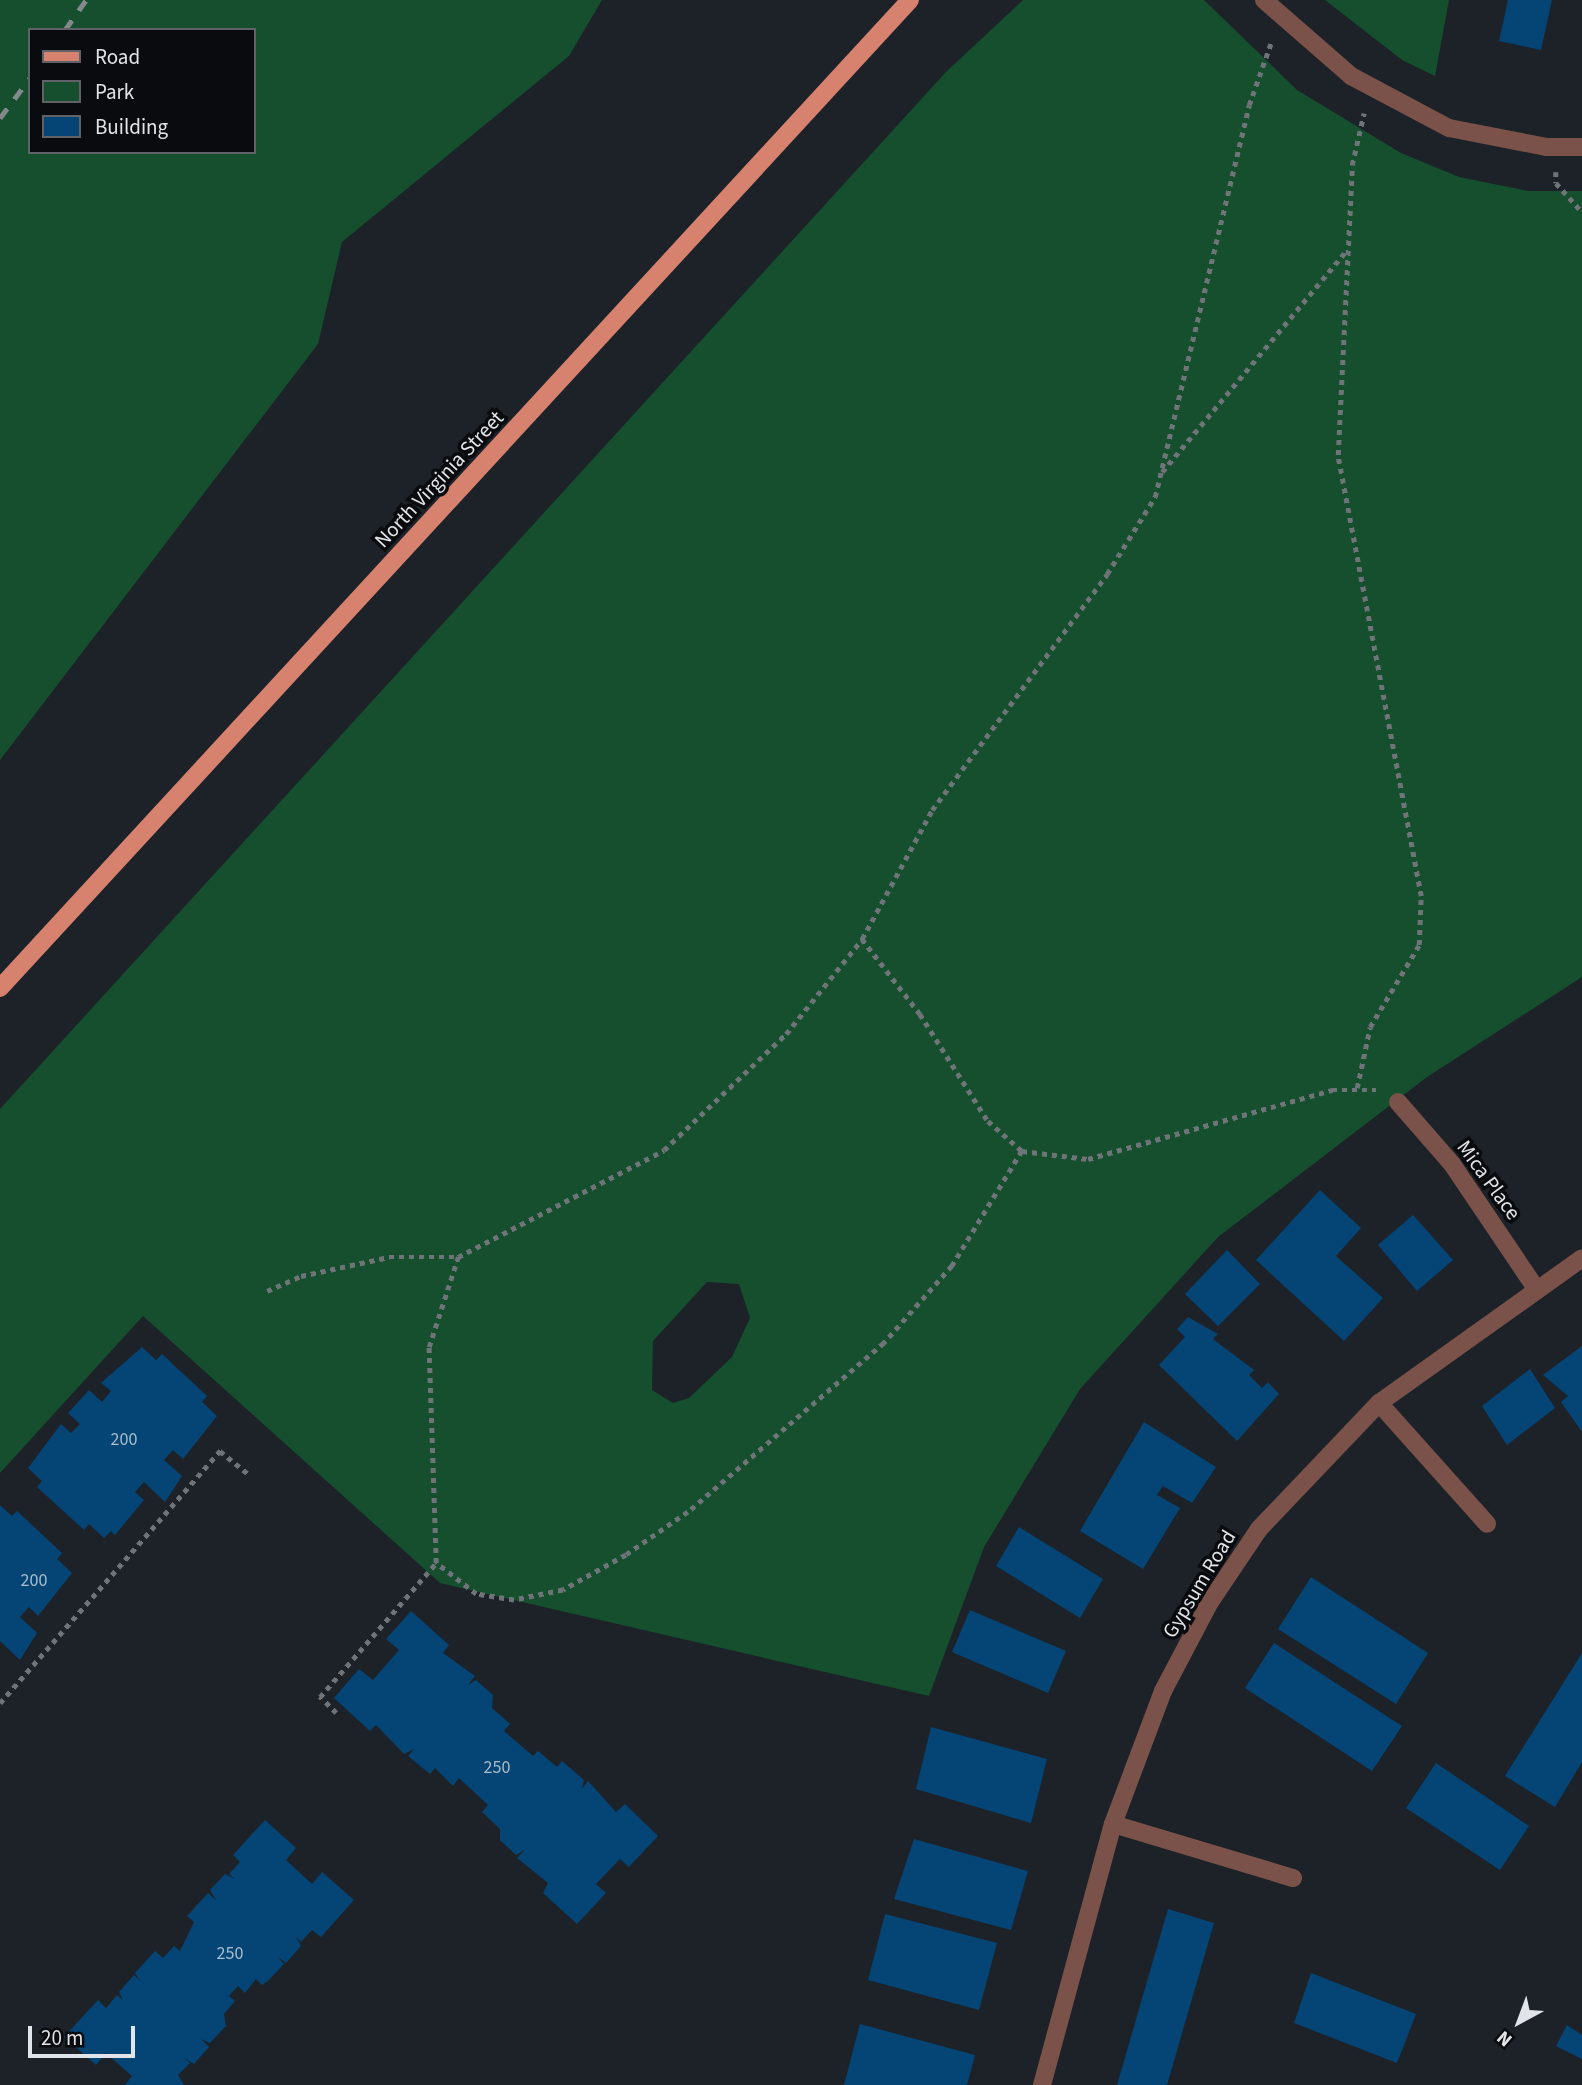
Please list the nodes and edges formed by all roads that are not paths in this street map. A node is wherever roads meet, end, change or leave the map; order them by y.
1 (910, 0) edge
2 (1264, 0) edge
3 (1582, 147) edge
4 (0, 988) edge
5 (1398, 1102) road end
6 (1582, 1258) edge
7 (1538, 1290) junction
8 (1379, 1403) junction
9 (1487, 1524) dead end
10 (1113, 1824) junction
11 (1293, 1878) dead end
12 (1042, 2085) edge

1 - 4 main road, North Virginia Street
2 - 3 street
5 - 7 street, Mica Place
6 - 7 street, Gypsum Road
7 - 8 street, Gypsum Road
8 - 9 street
8 - 10 street, Gypsum Road
10 - 11 street
10 - 12 street, Gypsum Road

